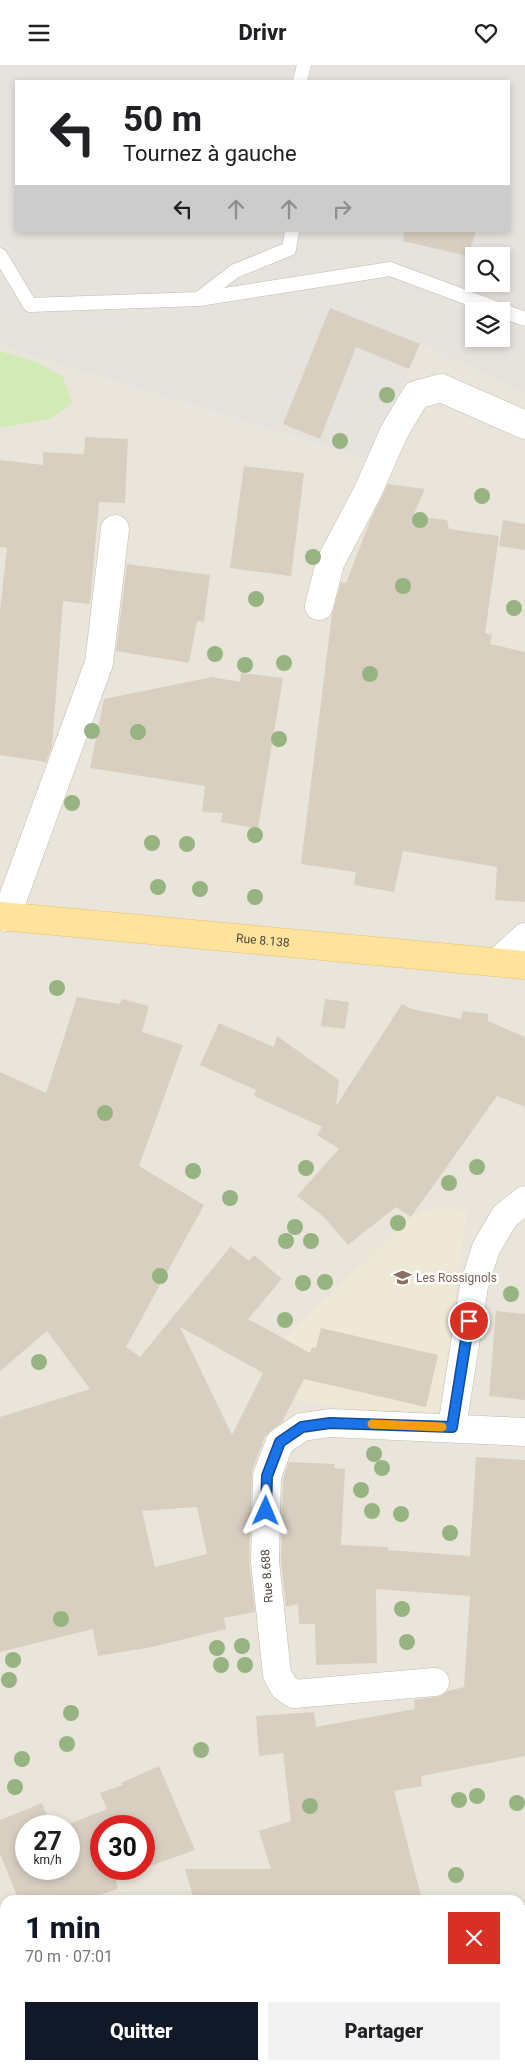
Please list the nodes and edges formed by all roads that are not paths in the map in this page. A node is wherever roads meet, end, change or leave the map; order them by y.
1 (304, 65) edge
2 (300, 80) edge
3 (292, 232) edge
4 (0, 255) edge
5 (199, 299) junction
6 (525, 319) edge
7 (525, 425) edge
8 (115, 529) dead end
9 (319, 606) dead end
10 (3, 917) edge
11 (525, 937) edge
12 (498, 962) junction
13 (525, 965) edge
14 (525, 1200) edge
15 (452, 1427) junction
16 (525, 1432) edge
17 (435, 1683) dead end

1 - 2 lane
3 - 5 lane
4 - 5 lane
5 - 6 lane
7 - 9 street
8 - 10 street
10 - 12 main road, Rue 8.138
11 - 12 street
12 - 13 main road, Rue 8.138
14 - 15 street
15 - 16 street, Rue 8.688
15 - 17 street, Rue 8.688

